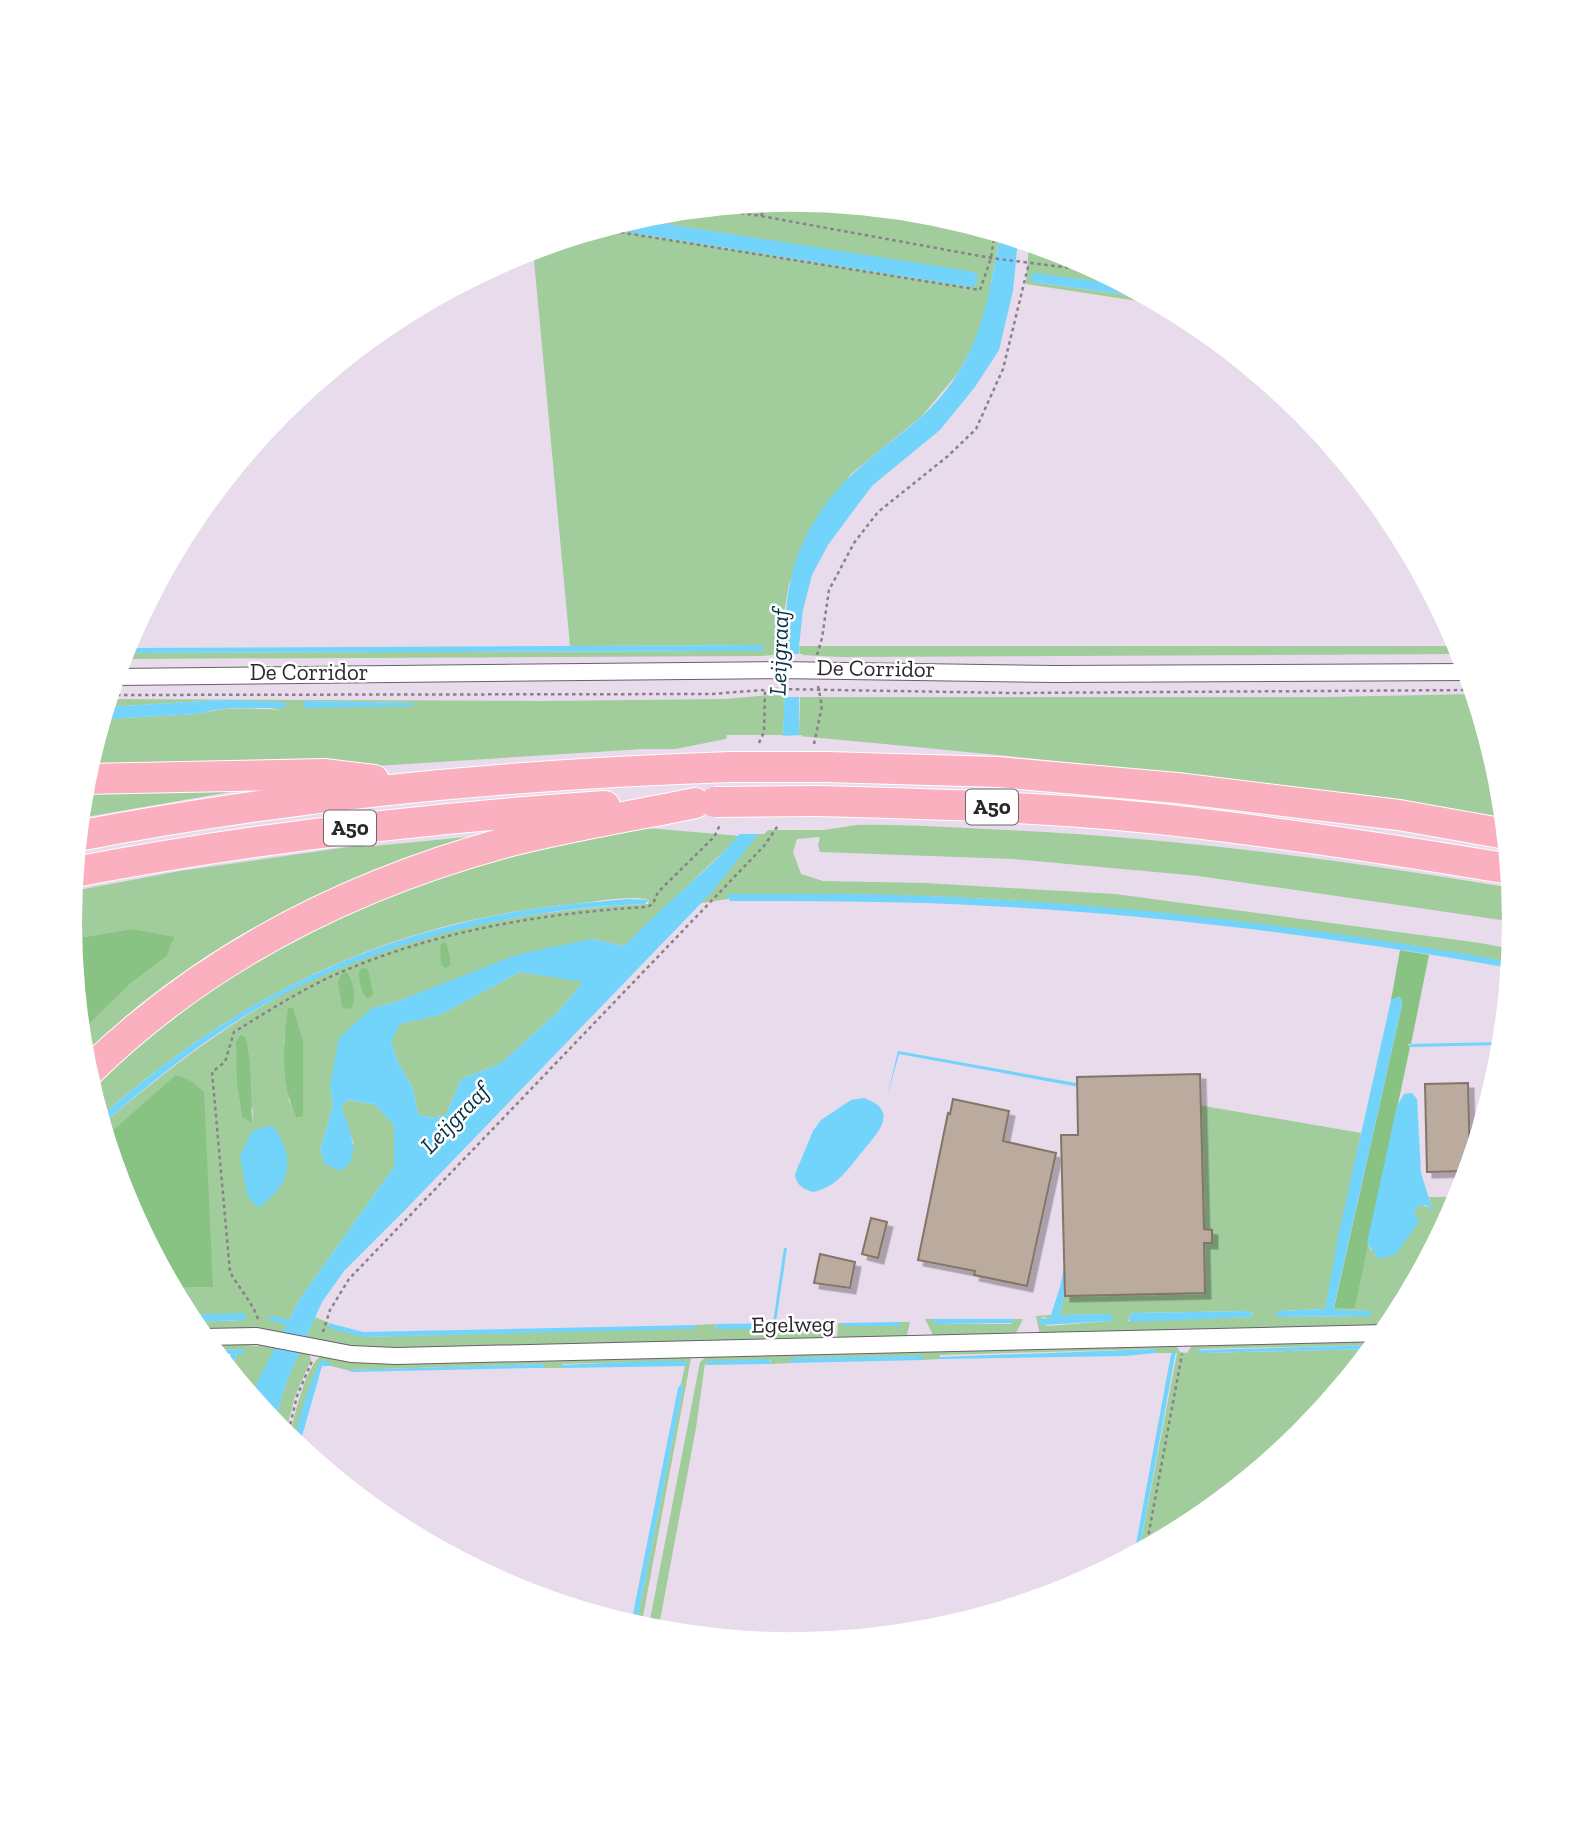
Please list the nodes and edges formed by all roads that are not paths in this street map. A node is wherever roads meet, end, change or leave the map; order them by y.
1 (1457, 673) edge
2 (126, 677) edge
3 (97, 779) edge
4 (420, 786) junction
5 (710, 810) junction
6 (1497, 832) edge
7 (88, 834) edge
8 (1500, 867) edge
9 (84, 870) edge
10 (97, 1064) edge
11 (1371, 1333) edge
12 (216, 1336) edge

1 - 2 street, De Corridor
3 - 4 highway, A50
4 - 6 highway, A50, bridge
4 - 7 highway, A50
5 - 8 highway, A50, bridge
5 - 9 highway, A50
5 - 10 highway, A50
11 - 12 street, Egelweg

